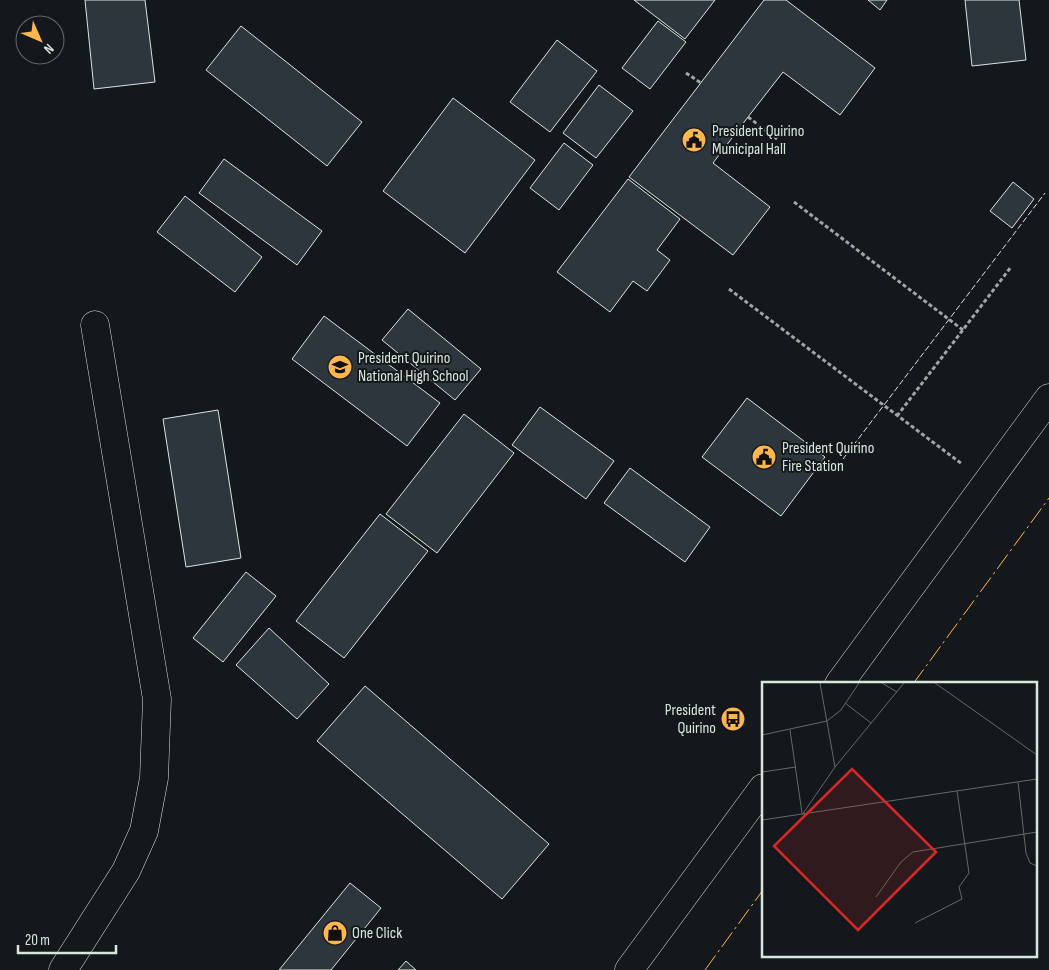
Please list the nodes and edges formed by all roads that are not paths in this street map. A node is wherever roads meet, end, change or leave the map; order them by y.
1 (95, 325) dead end
2 (1049, 398) edge
3 (840, 682) edge
4 (762, 789) edge
5 (63, 970) edge
6 (629, 970) edge

1 - 5 main road
2 - 3 main road
4 - 6 main road

